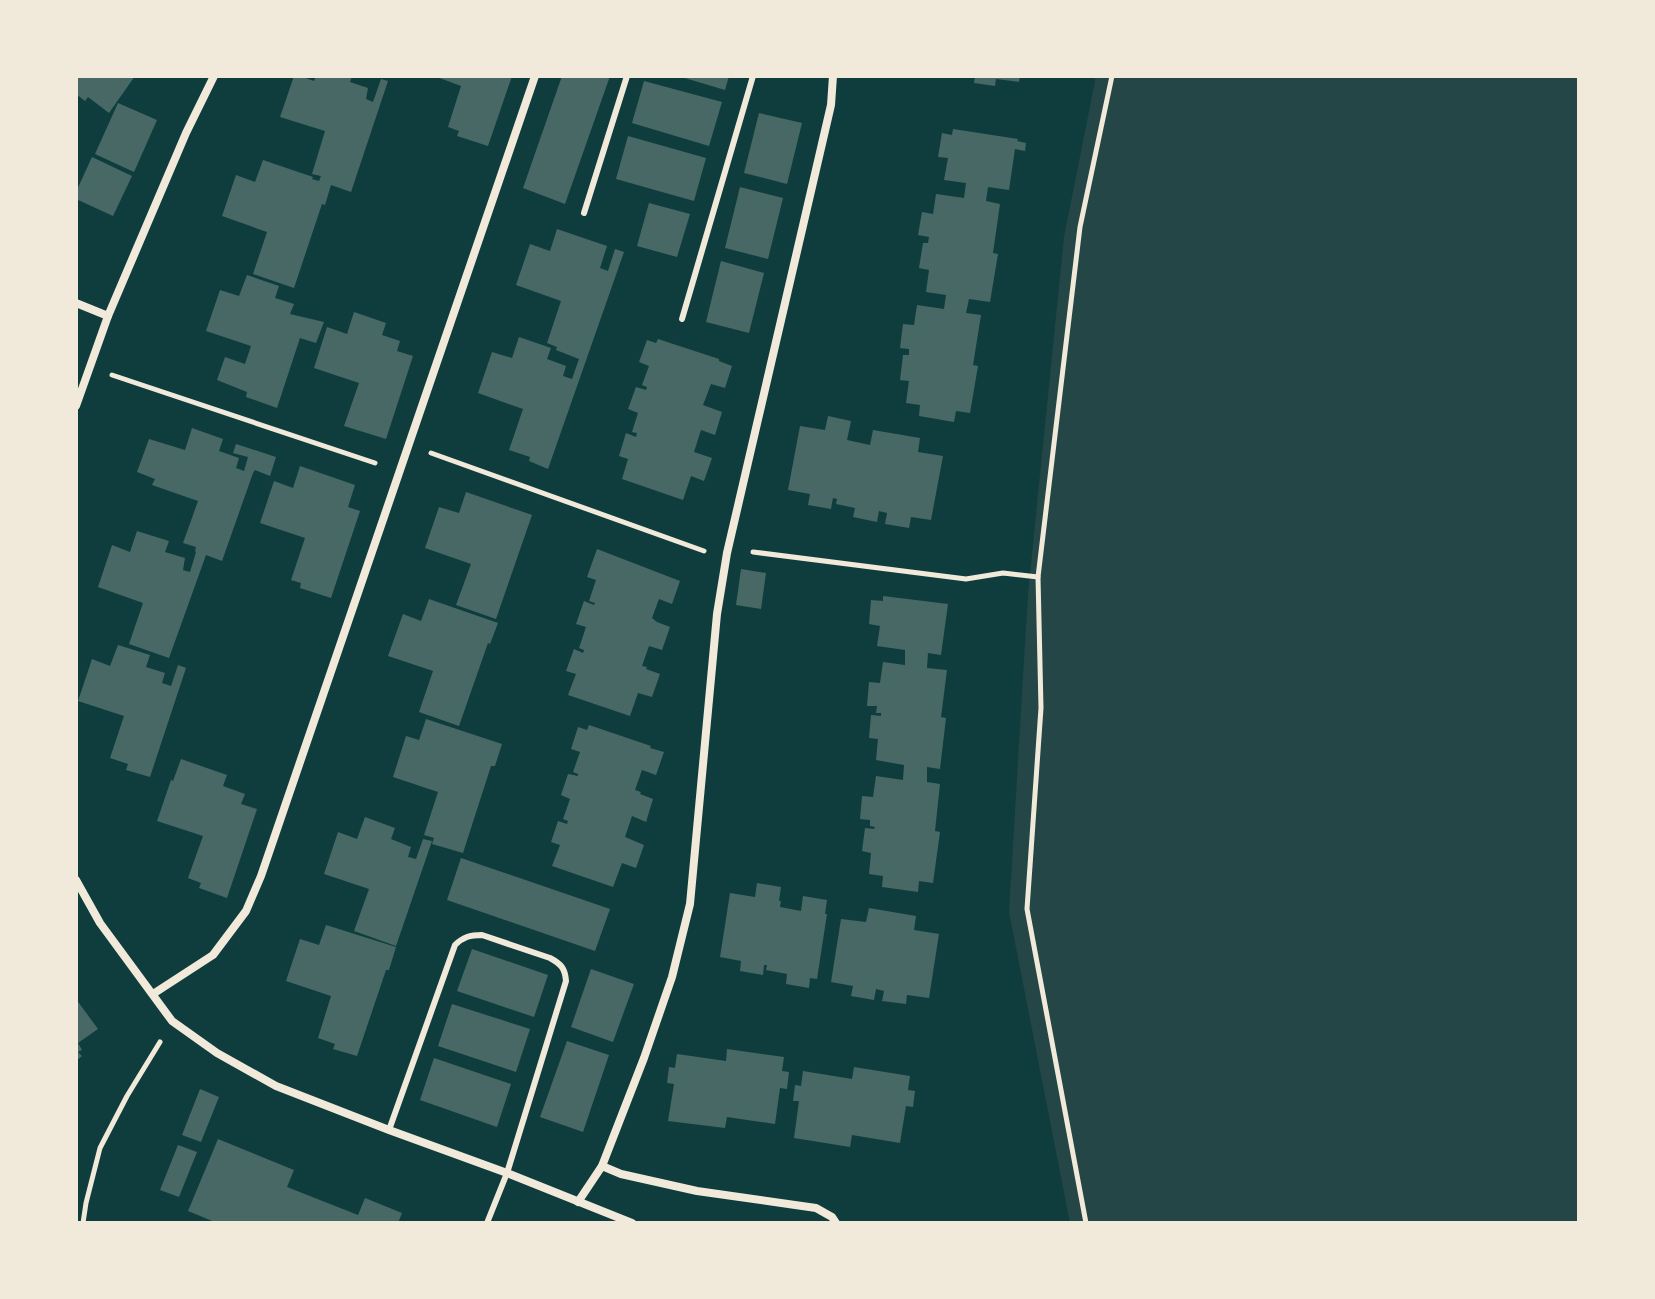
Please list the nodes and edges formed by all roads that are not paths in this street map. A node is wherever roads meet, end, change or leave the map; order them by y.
1 (214, 76) edge
2 (535, 76) edge
3 (627, 76) edge
4 (753, 76) edge
5 (833, 76) edge
6 (584, 213) dead end
7 (76, 303) edge
8 (108, 316) junction
9 (682, 319) dead end
10 (76, 406) edge
11 (76, 880) edge
12 (153, 994) junction
13 (389, 1130) junction
14 (602, 1166) junction
15 (507, 1173) junction
16 (578, 1202) junction
17 (487, 1223) edge
18 (632, 1223) edge
19 (836, 1223) edge

1 - 8 street
2 - 12 street
3 - 6 lane
4 - 9 lane
5 - 14 street
7 - 8 street
8 - 10 street
11 - 12 street
12 - 13 street
13 - 15 street
13 - 15 lane
14 - 16 street
14 - 19 street
15 - 16 street
15 - 17 lane
16 - 18 street

